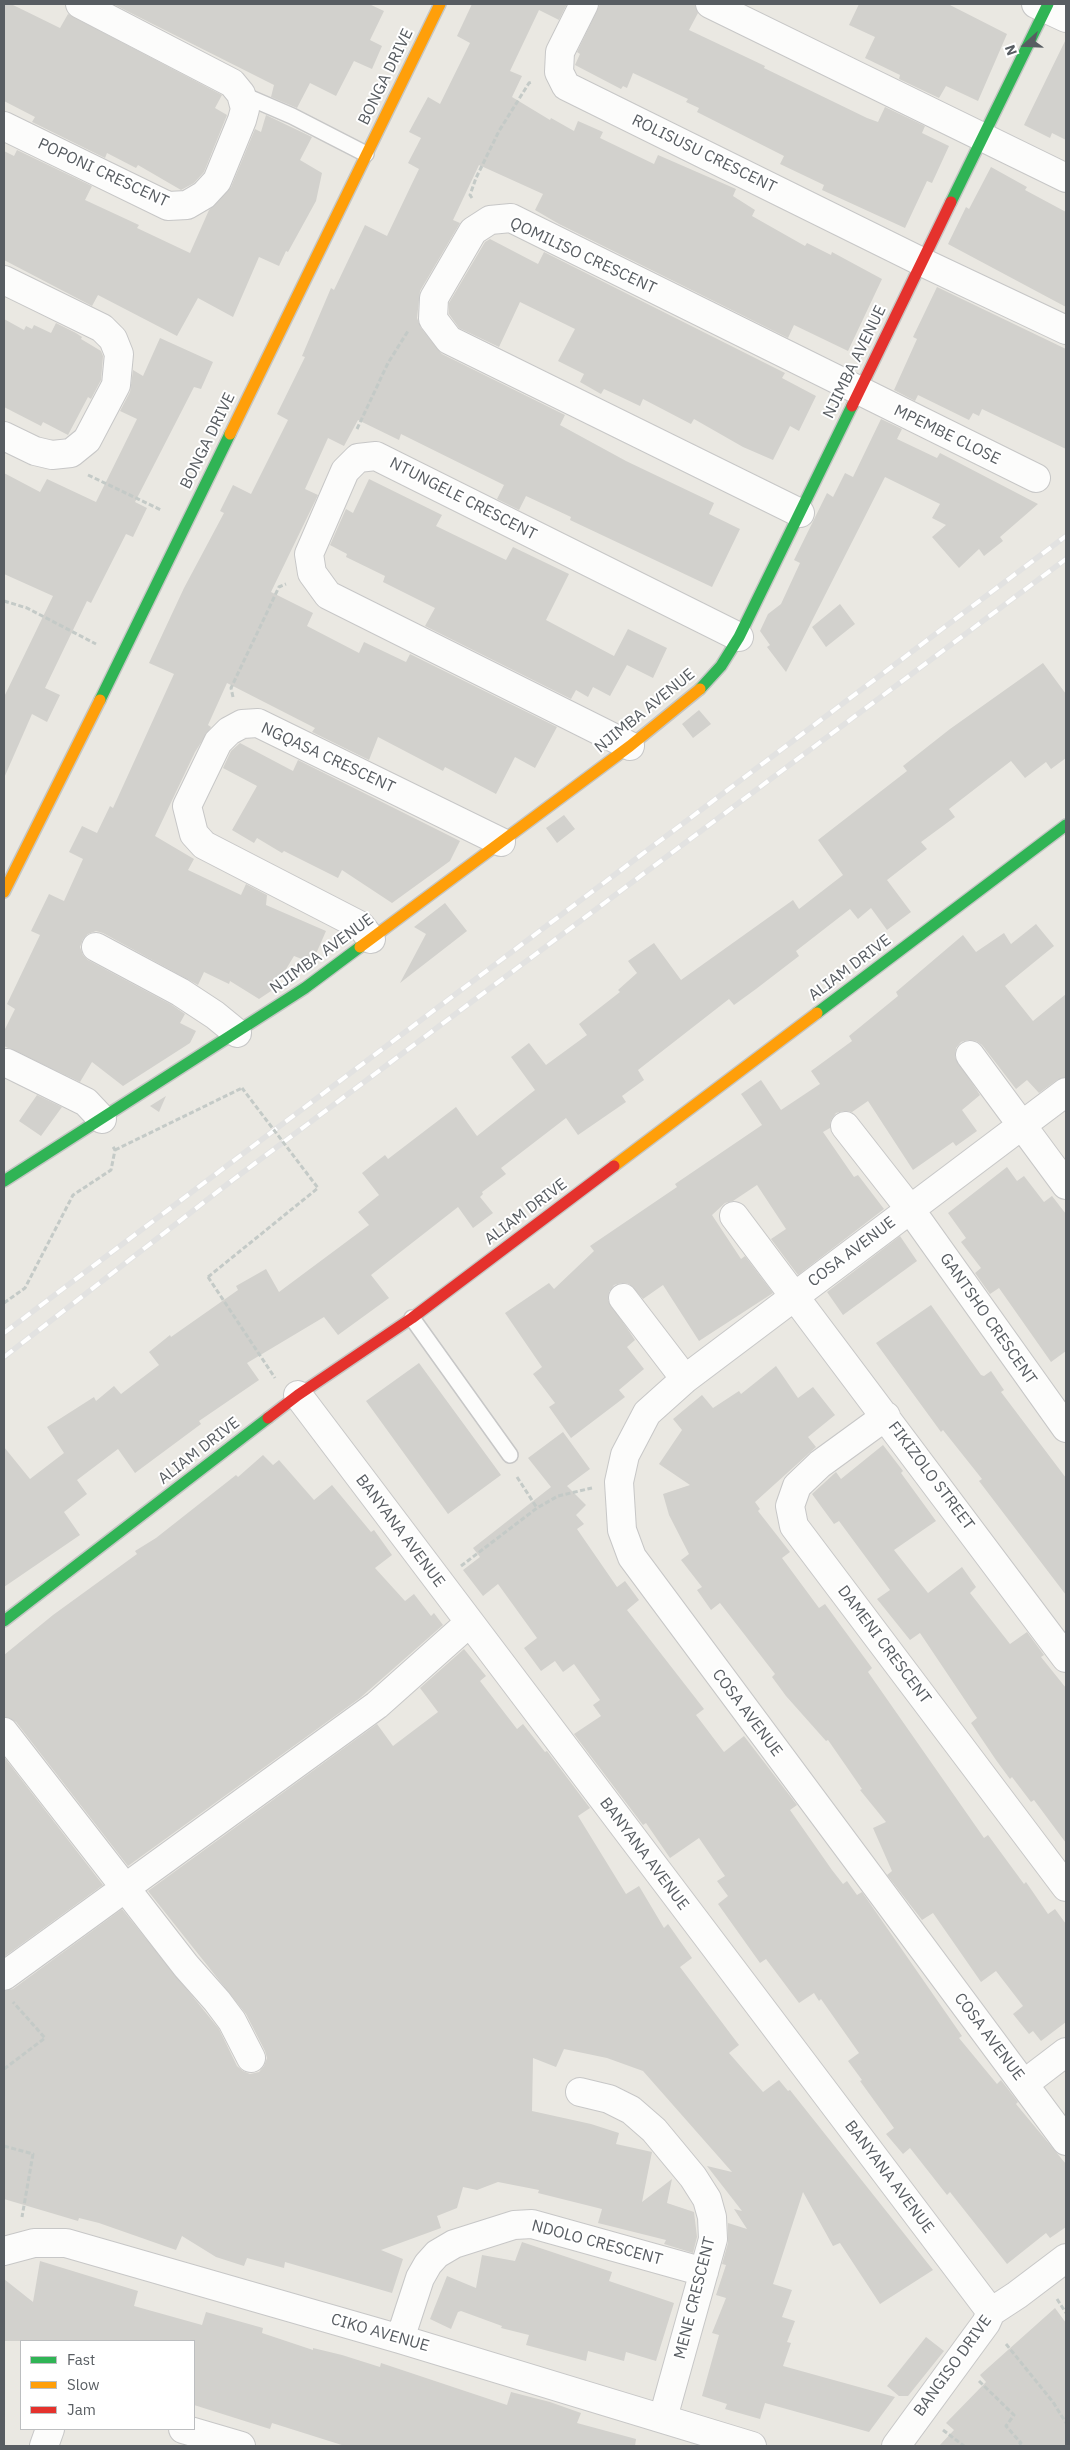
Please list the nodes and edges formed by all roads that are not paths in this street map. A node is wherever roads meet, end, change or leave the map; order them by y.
1 (80, 4) edge
2 (440, 4) edge
3 (584, 4) edge
4 (710, 4) edge
5 (1049, 9) edge
6 (241, 94) junction
7 (4, 126) edge
8 (983, 137) junction
9 (366, 154) junction
10 (1066, 178) edge
11 (922, 262) junction
12 (4, 280) edge
13 (1066, 330) edge
14 (859, 391) junction
15 (4, 436) edge
16 (1036, 478) dead end
17 (800, 513) junction
18 (739, 637) junction
19 (630, 746) junction
20 (1066, 825) edge
21 (501, 842) junction
22 (4, 892) edge
23 (371, 939) junction
24 (96, 947) dead end
25 (237, 1033) junction
26 (970, 1055) dead end
27 (7, 1063) dead end
28 (1066, 1092) edge
29 (102, 1119) junction
30 (845, 1126) dead end
31 (1022, 1126) junction
32 (4, 1181) edge
33 (1066, 1185) edge
34 (910, 1209) junction
35 (734, 1216) dead end
36 (794, 1296) junction
37 (623, 1298) dead end
38 (412, 1318) junction
39 (685, 1379) junction
40 (287, 1388) junction
41 (886, 1416) junction
42 (1066, 1428) edge
43 (510, 1455) road end
44 (4, 1622) edge
45 (469, 1623) junction
46 (1066, 1658) edge
47 (4, 1732) edge
48 (124, 1887) junction
49 (1066, 1887) edge
50 (7, 1987) edge
51 (1066, 2052) edge
52 (251, 2058) dead end
53 (1024, 2084) junction
54 (580, 2092) dead end
55 (1066, 2141) edge
56 (10, 2249) edge
57 (1066, 2258) edge
58 (704, 2272) junction
59 (989, 2317) junction
60 (400, 2339) junction
61 (663, 2418) junction
62 (50, 2430) edge
63 (186, 2430) edge
64 (705, 2440) edge
65 (44, 2446) edge
66 (241, 2446) edge
67 (752, 2446) edge
68 (896, 2446) edge

1 - 6 street
2 - 9 street, BONGA DRIVE
3 - 11 street, ROLISUSU CRESCENT
4 - 8 street
5 - 8 street, NJIMBA AVENUE
6 - 7 street, POPONI CRESCENT
6 - 9 lane
8 - 10 street
8 - 11 street, NJIMBA AVENUE
9 - 22 street, BONGA DRIVE
11 - 13 street, ROLISUSU CRESCENT
11 - 14 street, NJIMBA AVENUE
12 - 15 street
14 - 16 street, MPEMBE CLOSE
14 - 17 street, NJIMBA AVENUE
14 - 17 street, QOMILISO CRESCENT
17 - 18 street, NJIMBA AVENUE
18 - 19 street, NJIMBA AVENUE
18 - 19 street, NTUNGELE CRESCENT
19 - 21 street, NJIMBA AVENUE
20 - 38 street, ALIAM DRIVE
21 - 23 street, NJIMBA AVENUE
21 - 23 street, NGQASA CRESCENT
23 - 25 street, NJIMBA AVENUE
24 - 25 street
25 - 29 street, NJIMBA AVENUE
26 - 31 street
27 - 29 street
28 - 31 street, COSA AVENUE
29 - 32 street, NJIMBA AVENUE
30 - 34 street, COSA AVENUE
31 - 33 street
31 - 34 street, COSA AVENUE
34 - 36 street, COSA AVENUE
34 - 42 street, GANTSHO CRESCENT
35 - 36 street, COSA AVENUE
36 - 39 street, COSA AVENUE
36 - 41 street, FIKIZOLO STREET
37 - 39 street
38 - 40 street, ALIAM DRIVE
38 - 43 lane
39 - 53 street, COSA AVENUE
40 - 44 street, ALIAM DRIVE
40 - 45 street, BANYANA AVENUE
41 - 46 street, FIKIZOLO STREET
41 - 49 street, DAMENI CRESCENT
45 - 48 street
45 - 59 street, BANYANA AVENUE
47 - 48 street
48 - 50 street
48 - 52 street
51 - 53 street
53 - 55 street, COSA AVENUE
54 - 58 street, MENE CRESCENT
56 - 60 street, CIKO AVENUE
57 - 59 street, BANGISO DRIVE
58 - 60 street, NDOLO CRESCENT
58 - 61 street, MENE CRESCENT
59 - 68 street, BANGISO DRIVE
60 - 61 street, CIKO AVENUE
61 - 64 street, CIKO AVENUE
62 - 65 street
63 - 66 street
64 - 67 street, CIKO AVENUE

